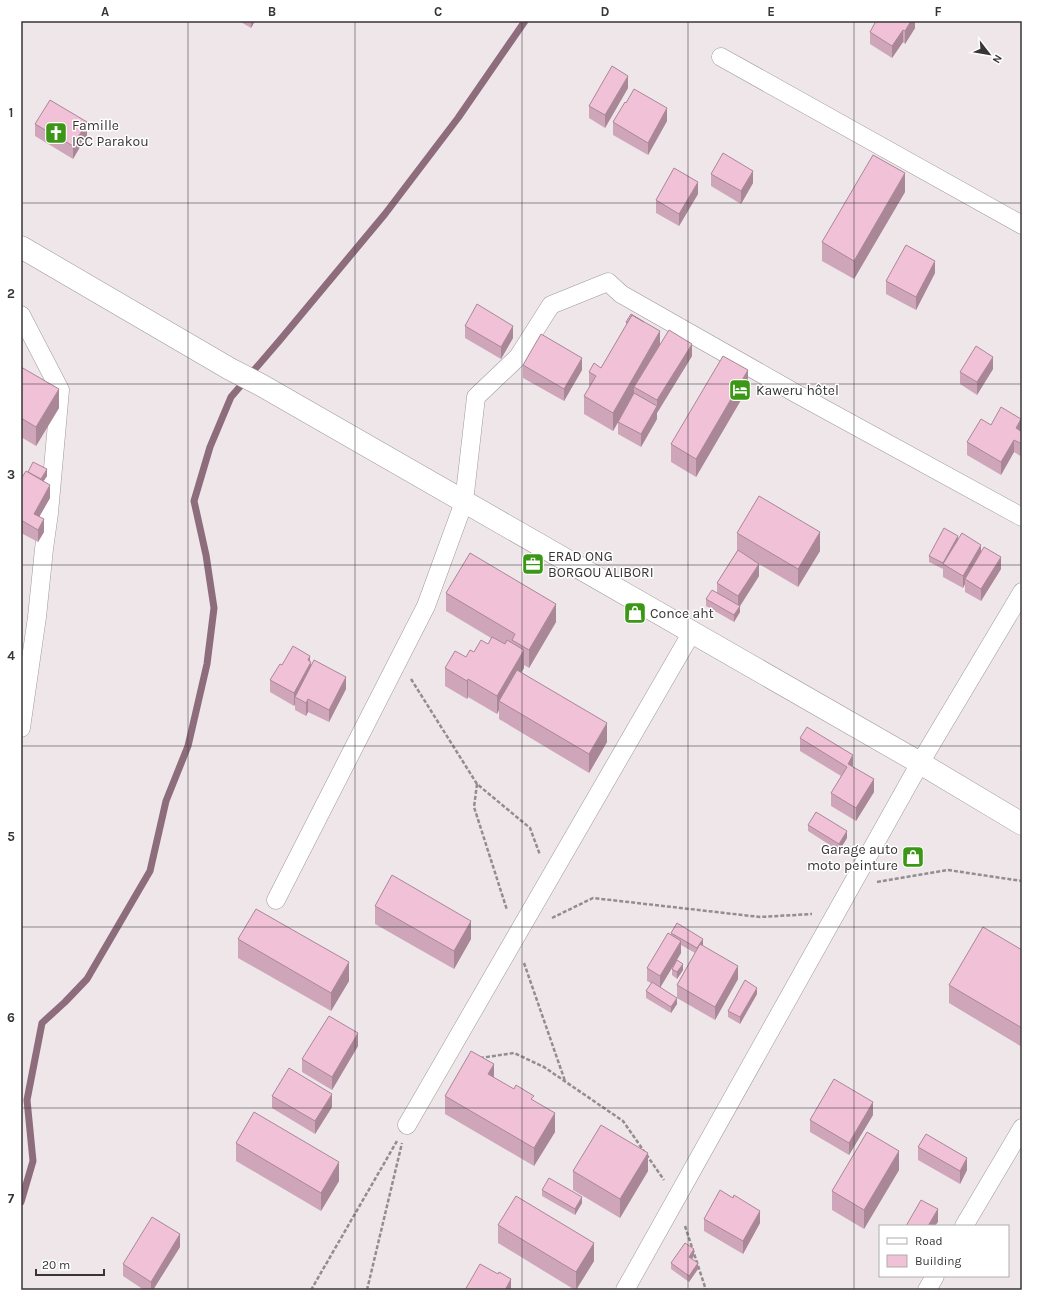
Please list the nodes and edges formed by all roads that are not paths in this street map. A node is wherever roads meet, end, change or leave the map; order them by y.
1 (721, 57) dead end
2 (1022, 225) edge
3 (21, 247) edge
4 (21, 315) edge
5 (464, 502) junction
6 (1022, 517) edge
7 (1022, 592) edge
8 (692, 632) junction
9 (21, 728) edge
10 (920, 762) junction
11 (1022, 824) edge
12 (276, 900) dead end
13 (407, 1125) road end
14 (1022, 1128) edge
15 (965, 1225) edge
16 (934, 1277) edge
17 (625, 1290) edge
18 (927, 1290) edge

1 - 2 street
3 - 5 street
4 - 9 street
5 - 6 street
5 - 8 street
5 - 12 street
7 - 10 street
8 - 10 street
8 - 13 street
10 - 11 street
10 - 17 street
14 - 15 street
16 - 18 street

